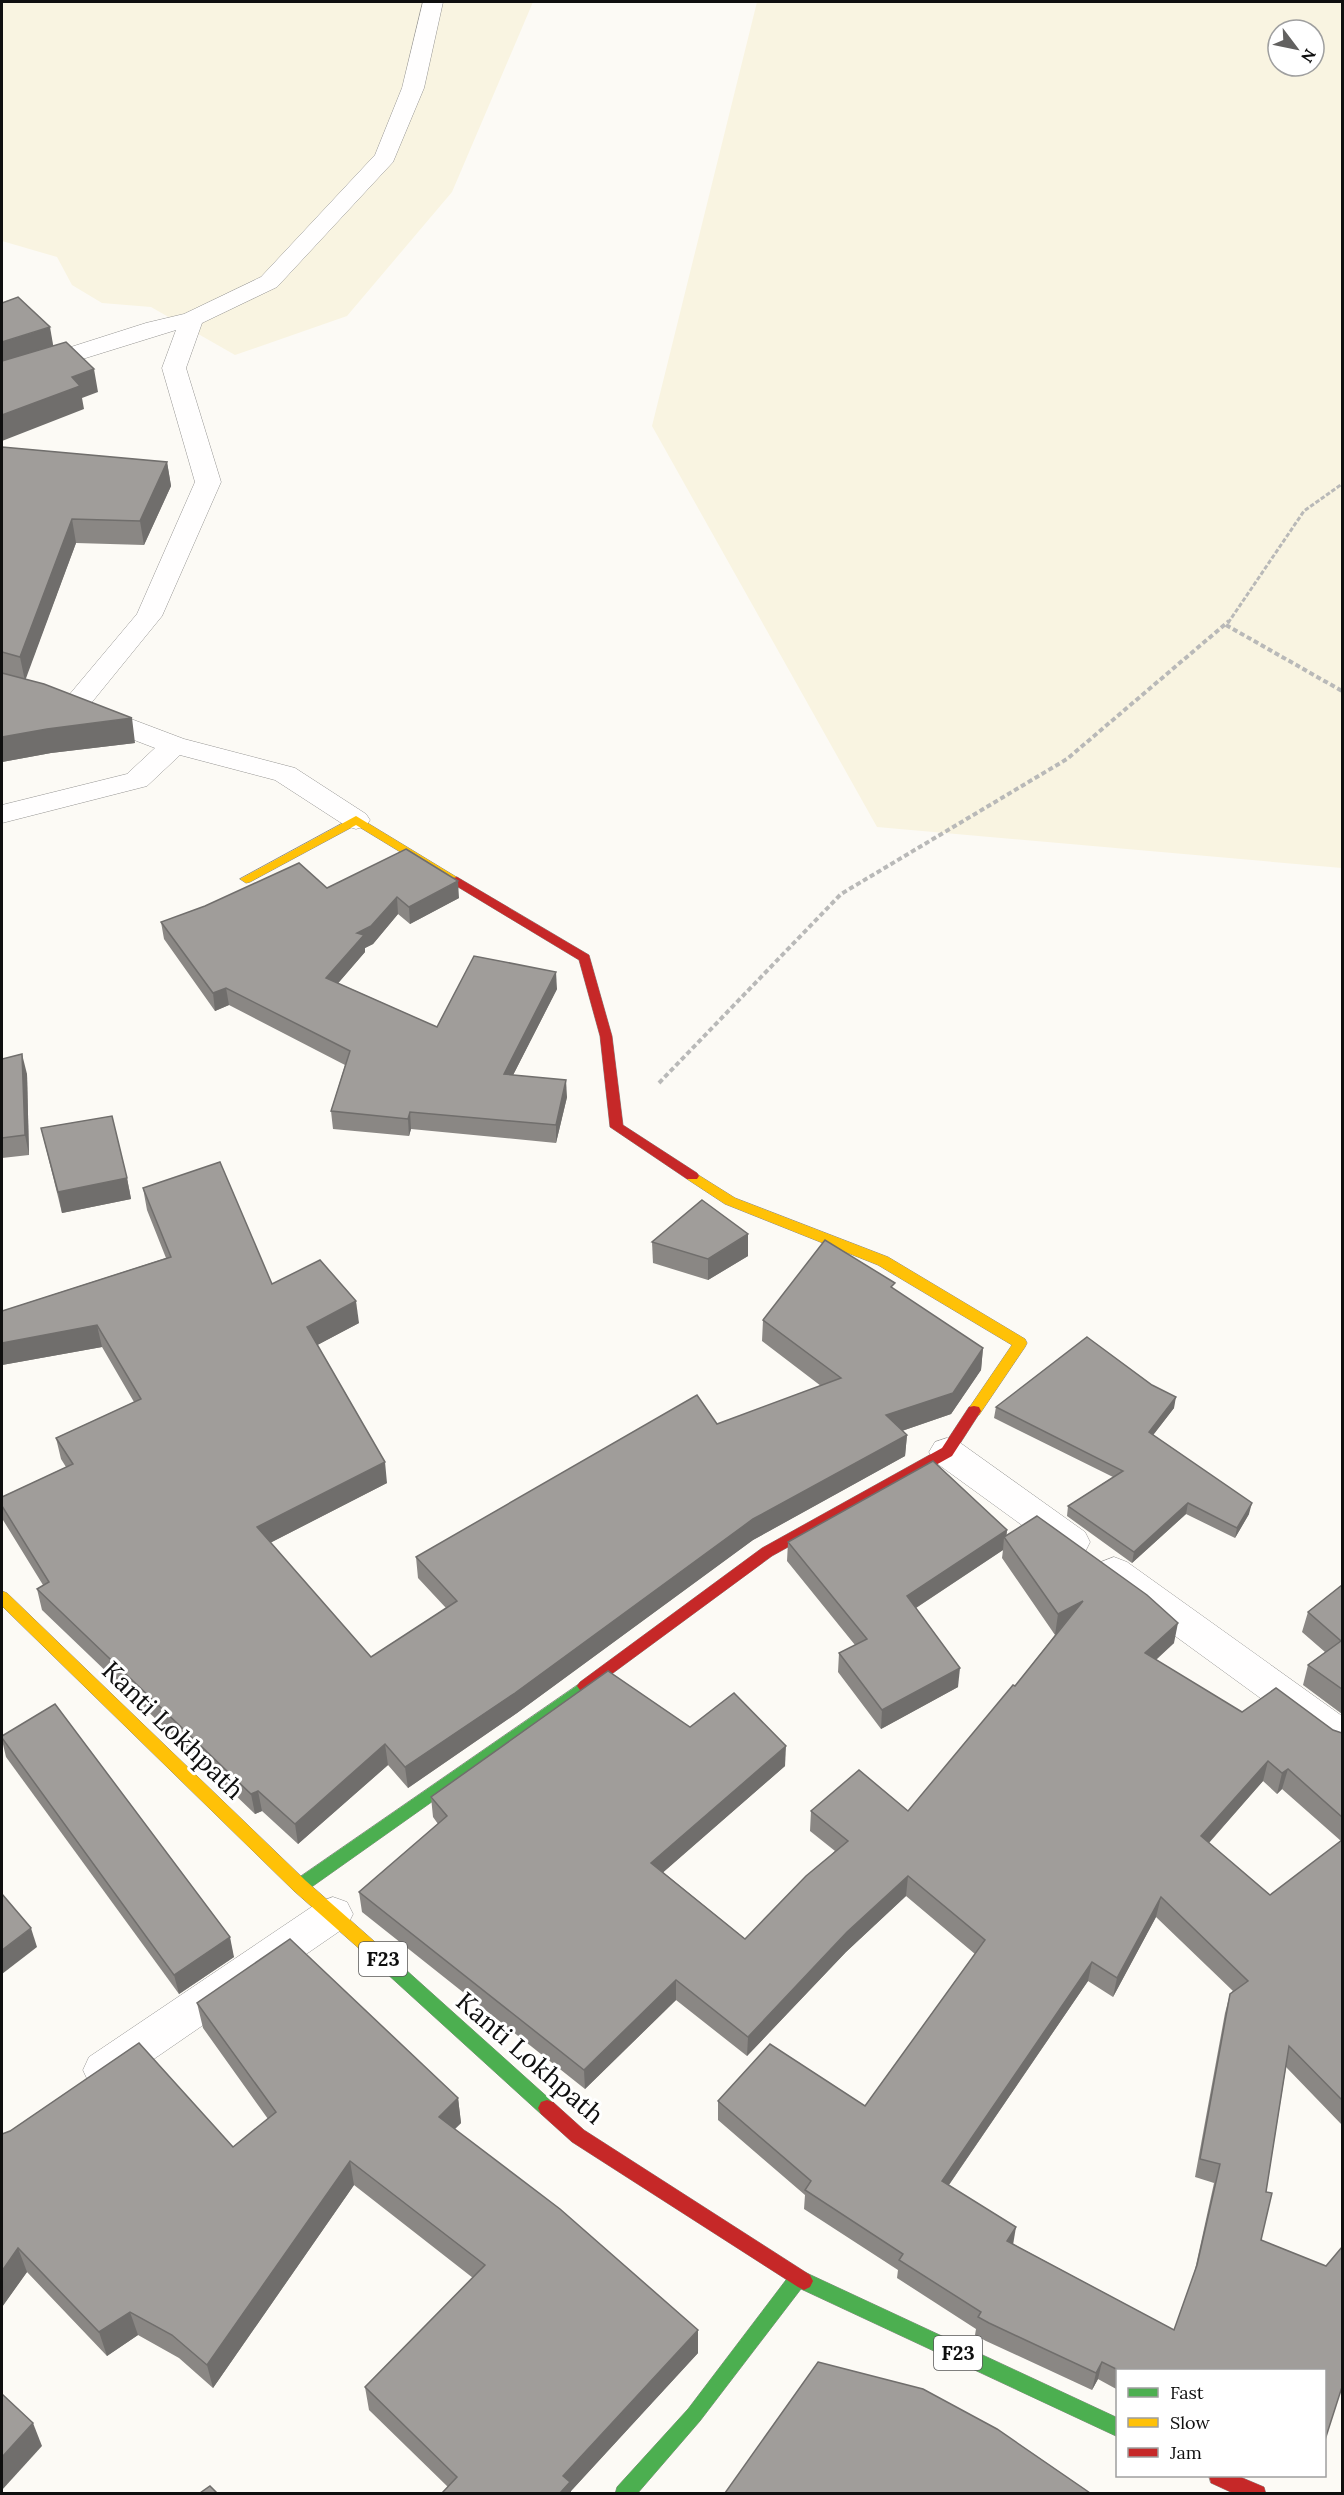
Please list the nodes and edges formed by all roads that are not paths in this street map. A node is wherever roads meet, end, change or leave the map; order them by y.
1 (433, 2) edge
2 (192, 319) junction
3 (2, 377) edge
4 (174, 744) junction
5 (2, 814) edge
6 (356, 820) junction
7 (246, 879) dead end
8 (947, 1452) junction
9 (2, 1597) edge
10 (1342, 1737) edge
11 (300, 1886) junction
12 (333, 1914) junction
13 (70, 2094) edge
14 (798, 2278) junction
15 (1116, 2427) edge
16 (1222, 2477) edge
17 (624, 2493) edge
18 (1257, 2493) edge

1 - 2 street
2 - 3 street
2 - 4 street
4 - 5 street
4 - 6 street
6 - 7 street
6 - 8 street
8 - 10 street
8 - 11 street
9 - 11 street, Kanti Lokhpath / F23
11 - 12 street, Kanti Lokhpath / F23
12 - 13 street
12 - 14 street, Kanti Lokhpath / F23
14 - 15 street, Kanti Lokhpath / F23
14 - 17 street
16 - 18 street

